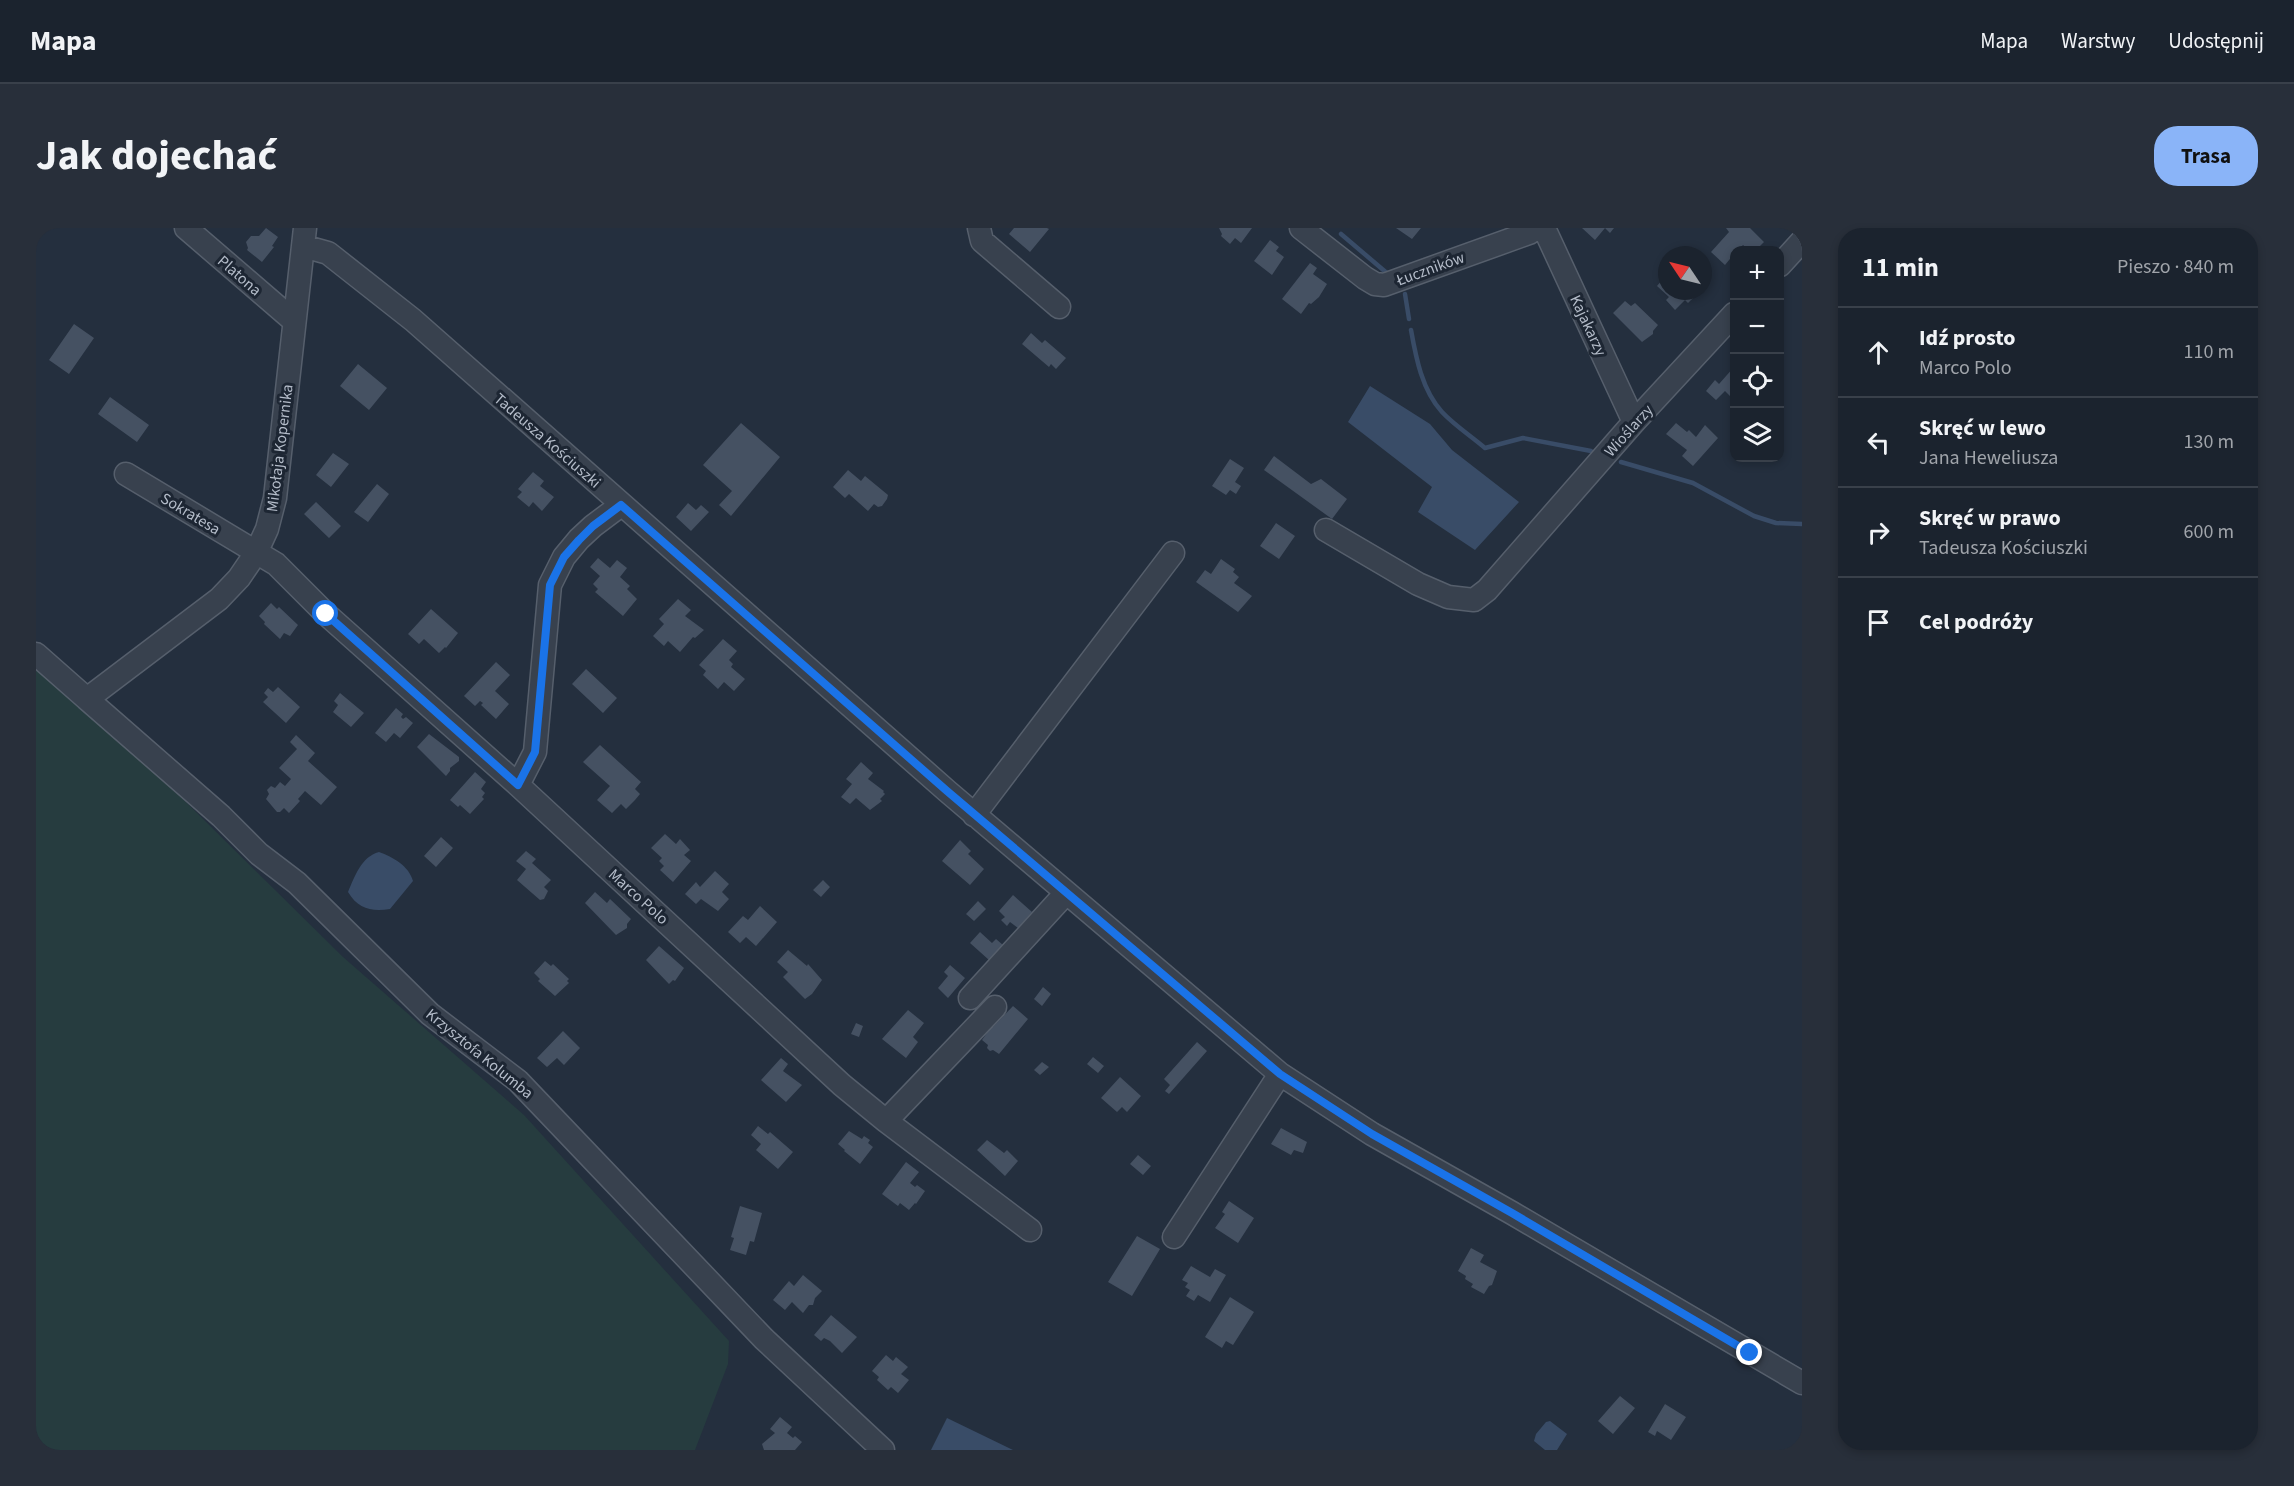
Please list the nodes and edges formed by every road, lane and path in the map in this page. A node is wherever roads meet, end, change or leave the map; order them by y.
1 (186, 228) edge
2 (979, 228) edge
3 (1301, 228) edge
4 (1536, 228) edge
5 (1544, 228) edge
6 (304, 237) edge
7 (1802, 241) edge
8 (1784, 260) edge
9 (1059, 307) dead end
10 (1730, 318) edge
11 (294, 321) junction
12 (1634, 422) junction
13 (126, 474) dead end
14 (621, 505) junction
15 (1326, 530) dead end
16 (1173, 552) dead end
17 (256, 553) junction
18 (36, 654) edge
19 (87, 699) junction
20 (518, 785) junction
21 (974, 815) junction
22 (1066, 894) junction
23 (970, 999) dead end
24 (995, 1007) dead end
25 (1280, 1074) junction
26 (886, 1121) junction
27 (1030, 1230) dead end
28 (1174, 1238) dead end
29 (1802, 1383) edge
30 (883, 1450) edge

1 - 11 street, Platona
2 - 9 street
3 - 4 street, Łuczników
5 - 12 street, Kajakarzy
6 - 11 street, Mikołaja Kopernika
6 - 14 street, Tadeusza Kościuszki
7 - 8 street
10 - 12 street, Wioślarzy
11 - 17 street, Mikołaja Kopernika
12 - 15 street, Wioślarzy
13 - 17 street, Sokratesa
14 - 20 street
14 - 21 street, Tadeusza Kościuszki
16 - 21 street
17 - 19 street, Mikołaja Kopernika
17 - 20 street, Marco Polo
18 - 19 street
19 - 30 street, Krzysztofa Kolumba
20 - 26 street, Marco Polo
21 - 22 street, Tadeusza Kościuszki
22 - 23 street
22 - 25 street, Tadeusza Kościuszki
24 - 26 street
25 - 28 street
25 - 29 street, Tadeusza Kościuszki
26 - 27 street, Marco Polo

